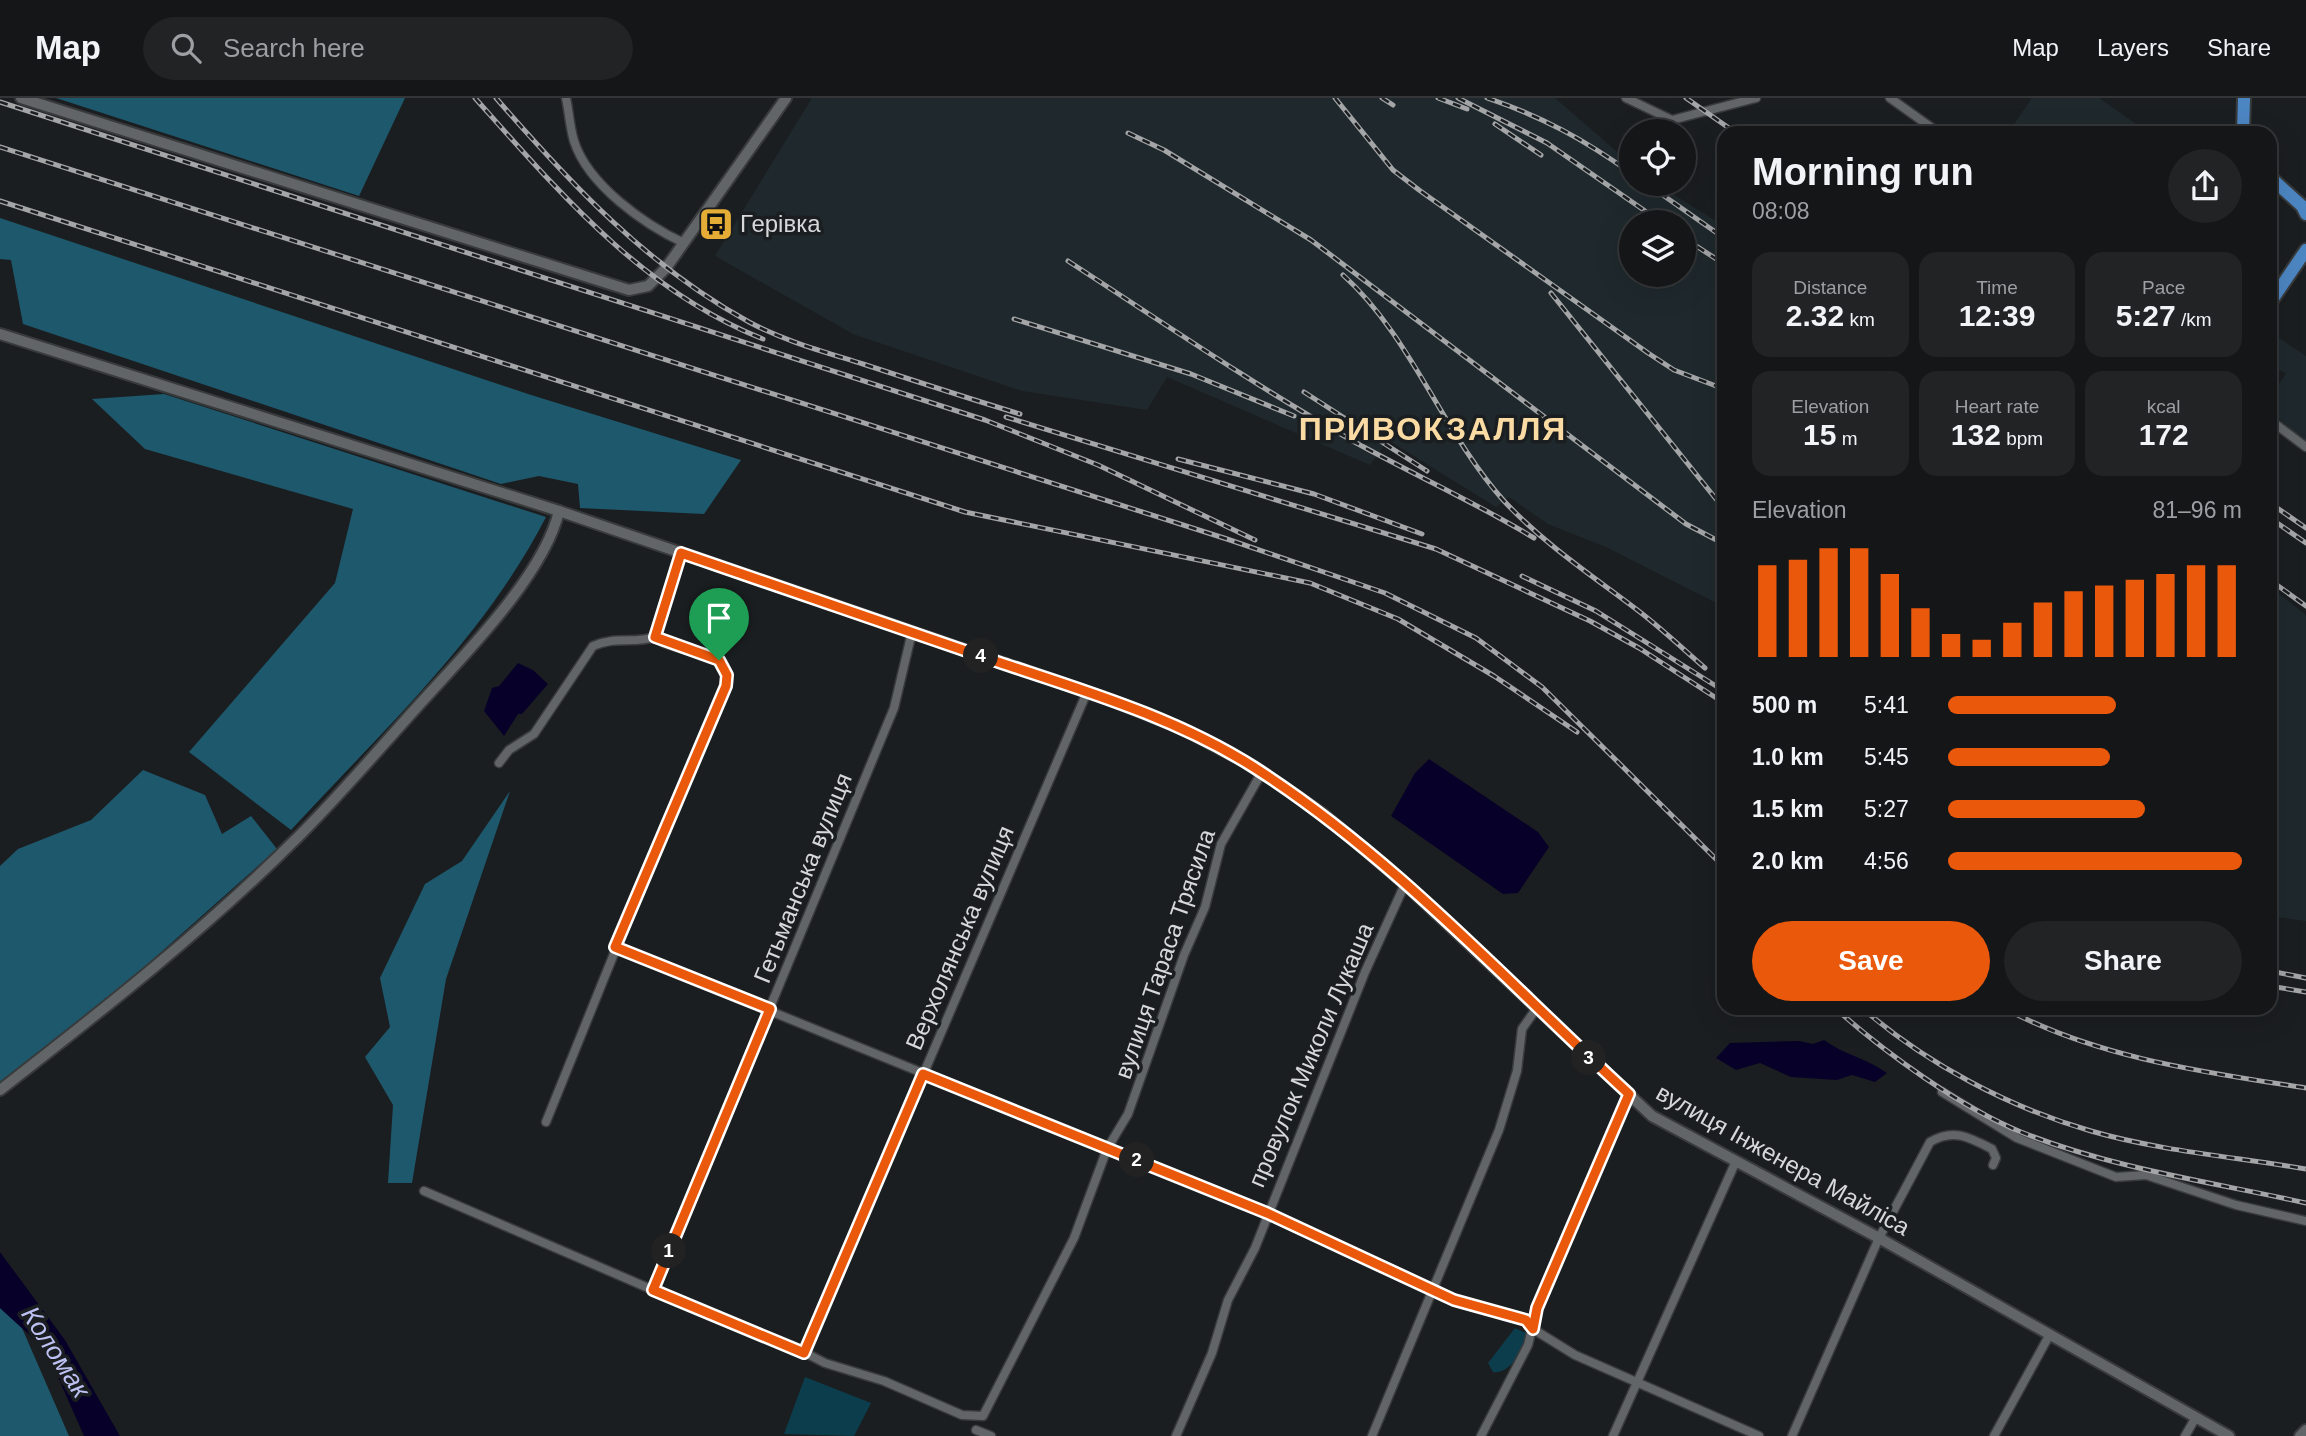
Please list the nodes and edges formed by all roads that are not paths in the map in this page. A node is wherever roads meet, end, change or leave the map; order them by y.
1 (21, 98) edge
2 (566, 98) edge
3 (786, 98) edge
4 (1626, 98) edge
5 (1756, 98) edge
6 (1891, 98) edge
7 (2244, 98) edge
8 (1929, 126) edge
9 (2243, 126) edge
10 (2277, 183) edge
11 (2306, 214) edge
12 (684, 243) junction
13 (2306, 250) edge
14 (2277, 293) edge
15 (0, 334) edge
16 (2277, 425) edge
17 (2306, 447) edge
18 (559, 511) junction
19 (681, 553) junction
20 (912, 632) junction
21 (655, 637) junction
22 (1087, 692) junction
23 (499, 762) dead end
24 (1262, 772) junction
25 (1405, 884) junction
26 (615, 947) junction
27 (770, 1009) junction
28 (1536, 1009) junction
29 (923, 1074) junction
30 (0, 1090) edge
31 (1942, 1092) dead end
32 (1629, 1094) junction
33 (546, 1122) dead end
34 (1107, 1149) junction
35 (1736, 1161) junction
36 (1993, 1165) dead end
37 (425, 1191) dead end
38 (1267, 1213) junction
39 (2306, 1221) edge
40 (1879, 1238) junction
41 (1433, 1289) junction
42 (653, 1290) junction
43 (1533, 1329) junction
44 (2050, 1334) junction
45 (804, 1353) junction
46 (1637, 1382) junction
47 (2196, 1417) junction
48 (976, 1430) dead end
49 (2306, 1430) edge
50 (990, 1436) edge
51 (1176, 1436) edge
52 (1372, 1436) edge
53 (1481, 1436) edge
54 (1613, 1436) edge
55 (1759, 1436) edge
56 (1792, 1436) edge
57 (1994, 1436) edge
58 (2185, 1436) edge
59 (2229, 1436) edge
60 (2300, 1436) edge

1 - 12 street
2 - 12 street
3 - 12 street
4 - 5 street
6 - 8 street
7 - 9 main road
10 - 11 main road
13 - 14 main road
15 - 18 street, вулиця Інженера Майліса
16 - 17 street
18 - 19 street, вулиця Інженера Майліса
18 - 30 street
19 - 20 street, вулиця Інженера Майліса
19 - 21 street
20 - 22 street, вулиця Інженера Майліса
20 - 27 street, Гетьманська вулиця
21 - 23 street
21 - 26 street
22 - 24 street, вулиця Інженера Майліса
22 - 29 street, Верхолянська вулиця
24 - 25 street, вулиця Інженера Майліса
24 - 34 street, вулиця Тараса Трясила
25 - 28 street, вулиця Інженера Майліса
25 - 38 street, провулок Миколи Лукаша
26 - 27 street
26 - 33 street
27 - 29 street
27 - 42 street, Гетьманська вулиця
28 - 32 street, вулиця Інженера Майліса
28 - 41 street
29 - 34 street
29 - 45 street, Верхолянська вулиця
31 - 39 street
32 - 35 street, вулиця Інженера Майліса
32 - 43 street
34 - 38 street
34 - 45 street, вулиця Тараса Трясила
35 - 40 street, вулиця Інженера Майліса
35 - 46 street
36 - 40 street
37 - 42 street
38 - 41 street
38 - 51 street, провулок Миколи Лукаша
40 - 44 street, вулиця Інженера Майліса
40 - 56 street
41 - 43 street
41 - 52 street
42 - 45 street
43 - 46 street
43 - 53 street
44 - 47 street, вулиця Інженера Майліса
44 - 57 street
46 - 54 street
46 - 55 street
47 - 58 street
47 - 59 street, вулиця Інженера Майліса
48 - 50 street
49 - 60 street

